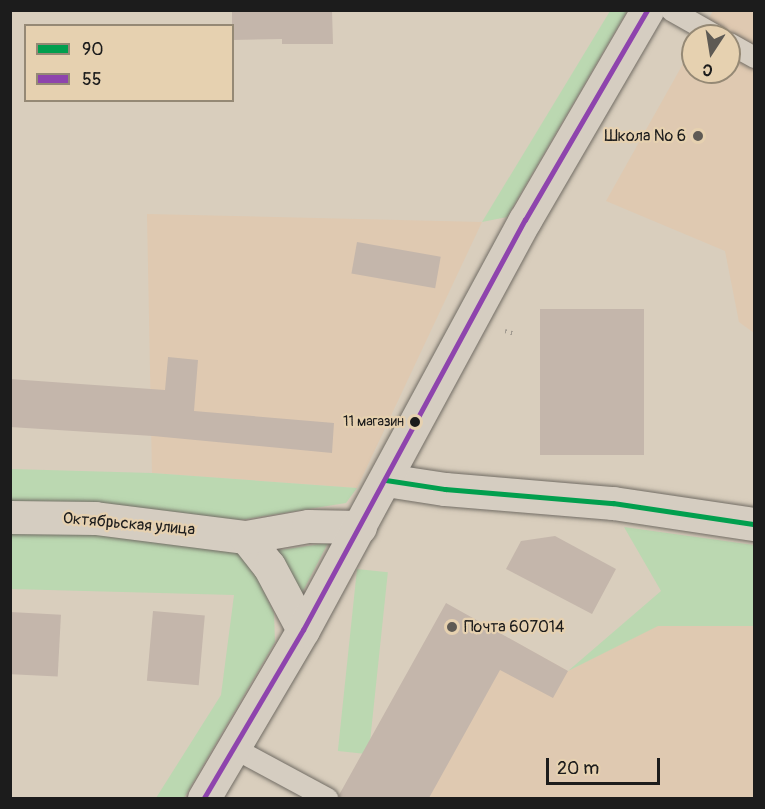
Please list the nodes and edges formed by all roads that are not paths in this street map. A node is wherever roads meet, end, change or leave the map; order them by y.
1 (647, 10) edge
2 (671, 10) edge
3 (696, 24) edge
4 (386, 480) junction
5 (10, 517) edge
6 (754, 524) edge
7 (360, 527) junction
8 (246, 537) junction
9 (303, 630) junction
10 (234, 748) junction
11 (204, 798) edge
12 (327, 798) edge

1 - 4 main road
2 - 3 lane
4 - 6 main road
4 - 7 main road
5 - 8 main road, Октябрьская улица
7 - 8 main road, Октябрьская улица
7 - 9 main road
8 - 9 main road
9 - 10 main road
10 - 11 main road
10 - 12 lane

